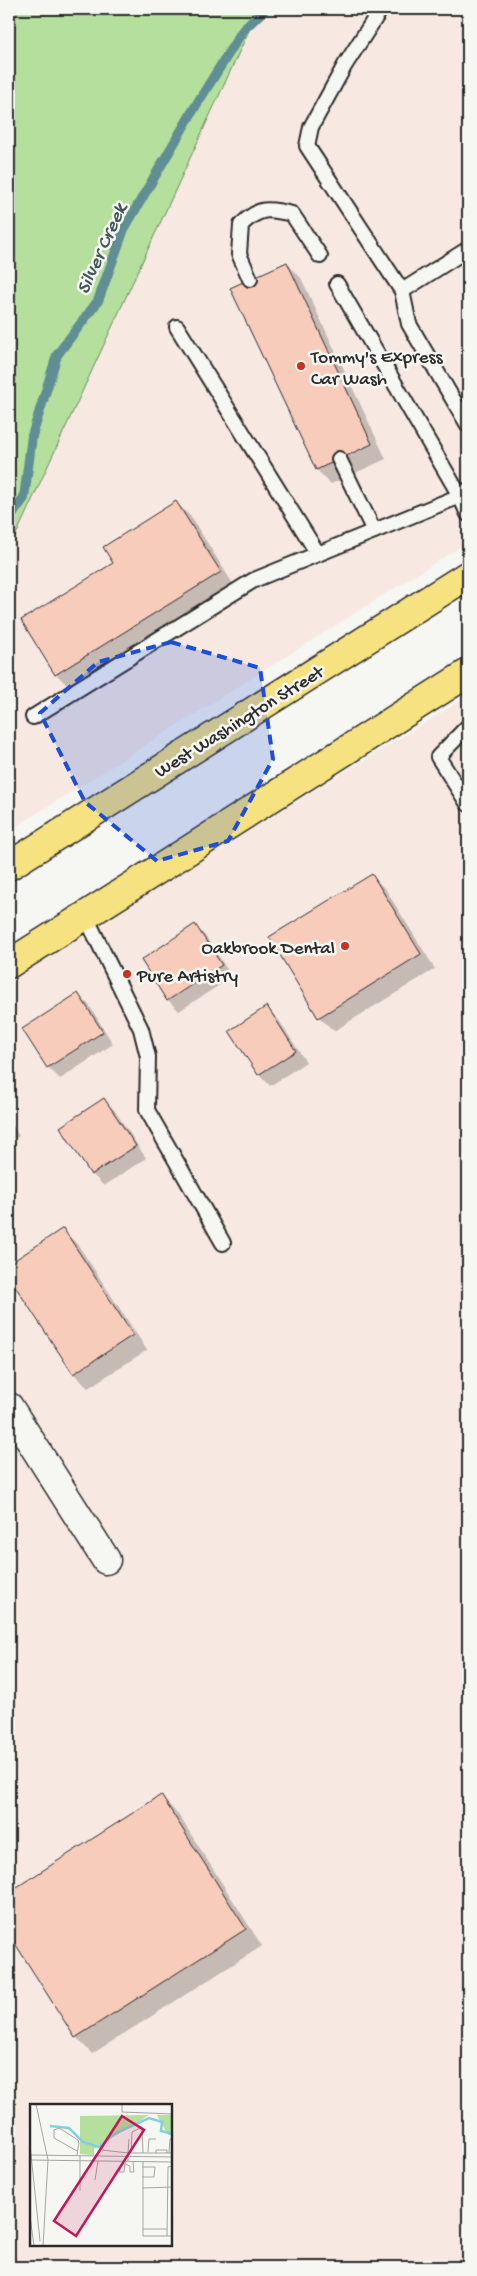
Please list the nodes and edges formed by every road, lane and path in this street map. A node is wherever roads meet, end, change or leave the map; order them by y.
1 (381, 9) edge
2 (468, 249) edge
3 (320, 256) dead end
4 (250, 279) dead end
5 (337, 284) dead end
6 (402, 291) junction
7 (176, 327) dead end
8 (468, 425) edge
9 (339, 459) dead end
10 (464, 493) edge
11 (468, 514) edge
12 (374, 531) junction
13 (318, 554) junction
14 (468, 575) edge
15 (468, 673) edge
16 (33, 718) dead end
17 (468, 726) edge
18 (468, 804) edge
19 (9, 866) edge
20 (85, 915) junction
21 (9, 964) edge
22 (223, 1243) dead end
23 (9, 1407) edge
24 (106, 1560) dead end

1 - 6 lane
2 - 6 lane
3 - 4 lane
5 - 10 lane
6 - 8 lane
7 - 13 lane
9 - 12 lane
10 - 11 lane
10 - 12 lane
12 - 13 lane
13 - 16 lane
14 - 19 main road, West Washington Street
15 - 20 main road
17 - 18 lane
20 - 21 main road
20 - 22 lane
23 - 24 street

